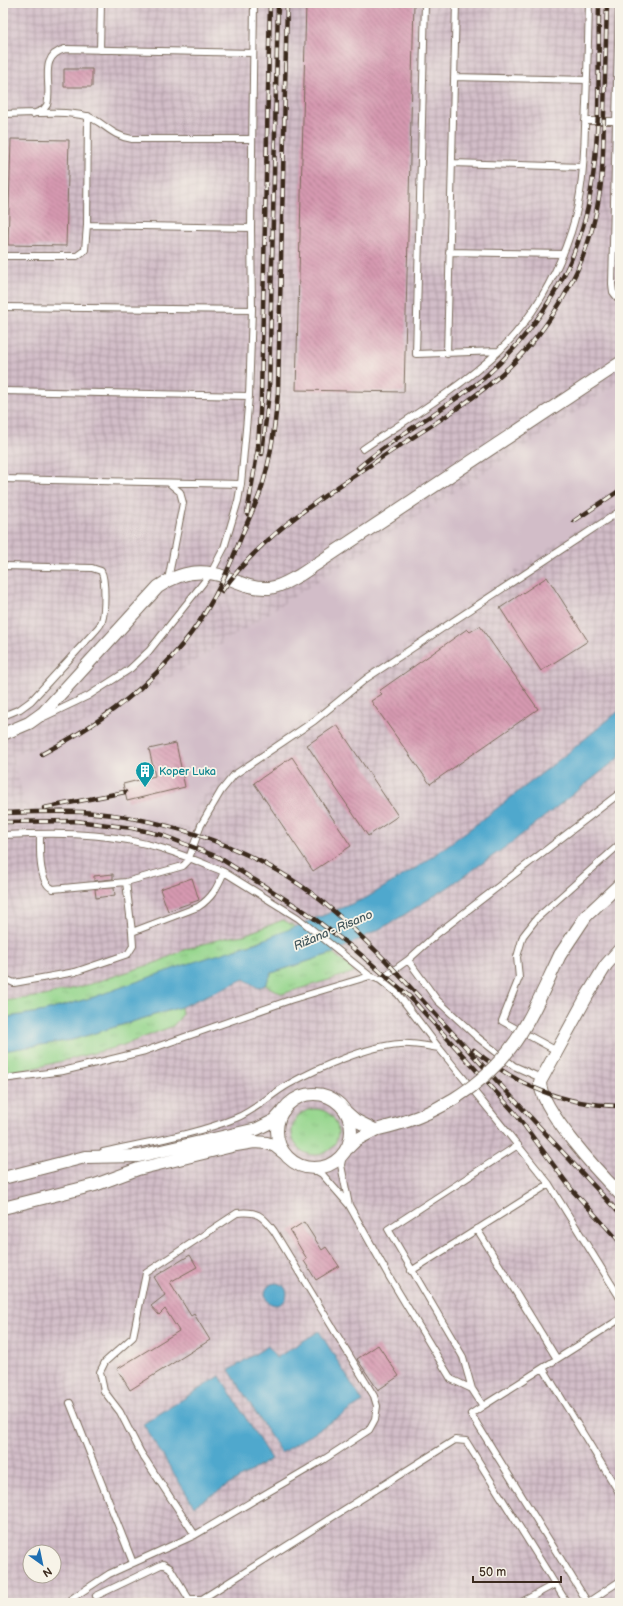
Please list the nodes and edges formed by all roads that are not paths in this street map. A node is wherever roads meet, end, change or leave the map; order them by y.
1 (101, 3) edge
2 (254, 3) edge
3 (426, 3) edge
4 (456, 3) edge
5 (589, 3) edge
6 (618, 3) edge
7 (100, 50) junction
8 (253, 53) junction
9 (454, 77) junction
10 (587, 80) junction
11 (3, 114) edge
12 (33, 114) junction
13 (88, 116) junction
14 (585, 121) junction
15 (616, 121) junction
16 (251, 139) junction
17 (452, 163) junction
18 (583, 167) junction
19 (86, 225) junction
20 (251, 228) junction
21 (449, 252) junction
22 (563, 254) junction
23 (3, 256) edge
24 (620, 301) edge
25 (3, 307) edge
26 (252, 310) junction
27 (498, 351) junction
28 (446, 354) junction
29 (620, 363) edge
30 (3, 391) edge
31 (249, 396) junction
32 (363, 449) dead end
33 (3, 479) edge
34 (166, 482) junction
35 (241, 484) junction
36 (620, 511) edge
37 (3, 566) edge
38 (211, 573) junction
39 (168, 580) junction
40 (3, 716) edge
41 (29, 723) junction
42 (3, 734) edge
43 (620, 793) edge
44 (40, 834) junction
45 (3, 835) edge
46 (620, 844) edge
47 (189, 858) junction
48 (224, 872) junction
49 (126, 882) junction
50 (620, 884) edge
51 (132, 932) junction
52 (620, 949) edge
53 (408, 960) junction
54 (370, 976) junction
55 (3, 978) edge
56 (380, 980) junction
57 (439, 1048) junction
58 (557, 1051) junction
59 (541, 1078) junction
60 (3, 1079) edge
61 (284, 1110) junction
62 (346, 1112) junction
63 (377, 1130) junction
64 (518, 1146) junction
65 (346, 1151) junction
66 (284, 1153) junction
67 (86, 1157) junction
68 (313, 1168) junction
69 (3, 1178) edge
70 (549, 1184) junction
71 (620, 1194) edge
72 (349, 1204) junction
73 (3, 1208) edge
74 (477, 1229) junction
75 (411, 1271) junction
76 (620, 1298) edge
77 (620, 1319) edge
78 (557, 1359) junction
79 (543, 1368) junction
80 (472, 1389) junction
81 (70, 1402) dead end
82 (483, 1406) junction
83 (620, 1494) edge
84 (195, 1535) junction
85 (133, 1563) junction
86 (620, 1581) edge
87 (555, 1584) junction
88 (96, 1596) dead end
89 (588, 1602) edge
90 (65, 1603) edge
91 (520, 1603) edge
92 (567, 1603) edge

1 - 7 lane
2 - 8 lane
3 - 28 lane
4 - 9 lane
5 - 10 lane
6 - 15 lane
7 - 8 lane
7 - 12 lane
8 - 16 lane
9 - 10 lane
9 - 17 lane
10 - 14 lane
11 - 12 lane
12 - 13 lane
13 - 16 lane
13 - 19 lane
14 - 15 lane
14 - 18 lane
15 - 24 lane
16 - 20 lane
17 - 18 lane
17 - 21 lane
18 - 22 lane
19 - 20 lane
19 - 23 lane
20 - 26 lane
21 - 22 lane
21 - 28 lane
22 - 27 lane
25 - 26 lane
26 - 31 lane
27 - 28 lane
27 - 32 lane
29 - 38 street
30 - 31 lane
31 - 35 lane
33 - 34 lane
34 - 35 lane
34 - 39 lane
35 - 38 lane
36 - 47 lane
37 - 40 lane
38 - 39 street
38 - 41 lane
39 - 41 street
41 - 42 street
43 - 53 lane
44 - 45 lane
44 - 47 lane
44 - 49 lane
46 - 58 lane
47 - 48 lane
47 - 49 lane
48 - 51 lane
48 - 54 lane
49 - 51 lane
50 - 63 street, bridge
51 - 55 lane
52 - 58 street
53 - 56 lane
53 - 59 lane
54 - 56 lane
54 - 60 lane
56 - 57 lane
57 - 64 lane
57 - 67 lane
58 - 59 street
59 - 71 street
61 - 62 street
61 - 66 street
61 - 67 street
62 - 63 street
62 - 65 street
63 - 65 street
64 - 70 lane
64 - 75 lane
65 - 68 street
65 - 72 lane
66 - 68 street
66 - 73 street
67 - 69 street
68 - 72 lane
70 - 74 lane
70 - 76 lane
72 - 80 lane
74 - 75 lane
74 - 78 lane
75 - 80 lane
77 - 78 lane
78 - 79 lane
79 - 82 lane
79 - 83 lane
80 - 82 lane
81 - 85 lane
82 - 89 lane
84 - 84 lane
84 - 85 lane
85 - 90 lane
86 - 89 lane
87 - 88 lane
87 - 91 lane
87 - 92 lane

